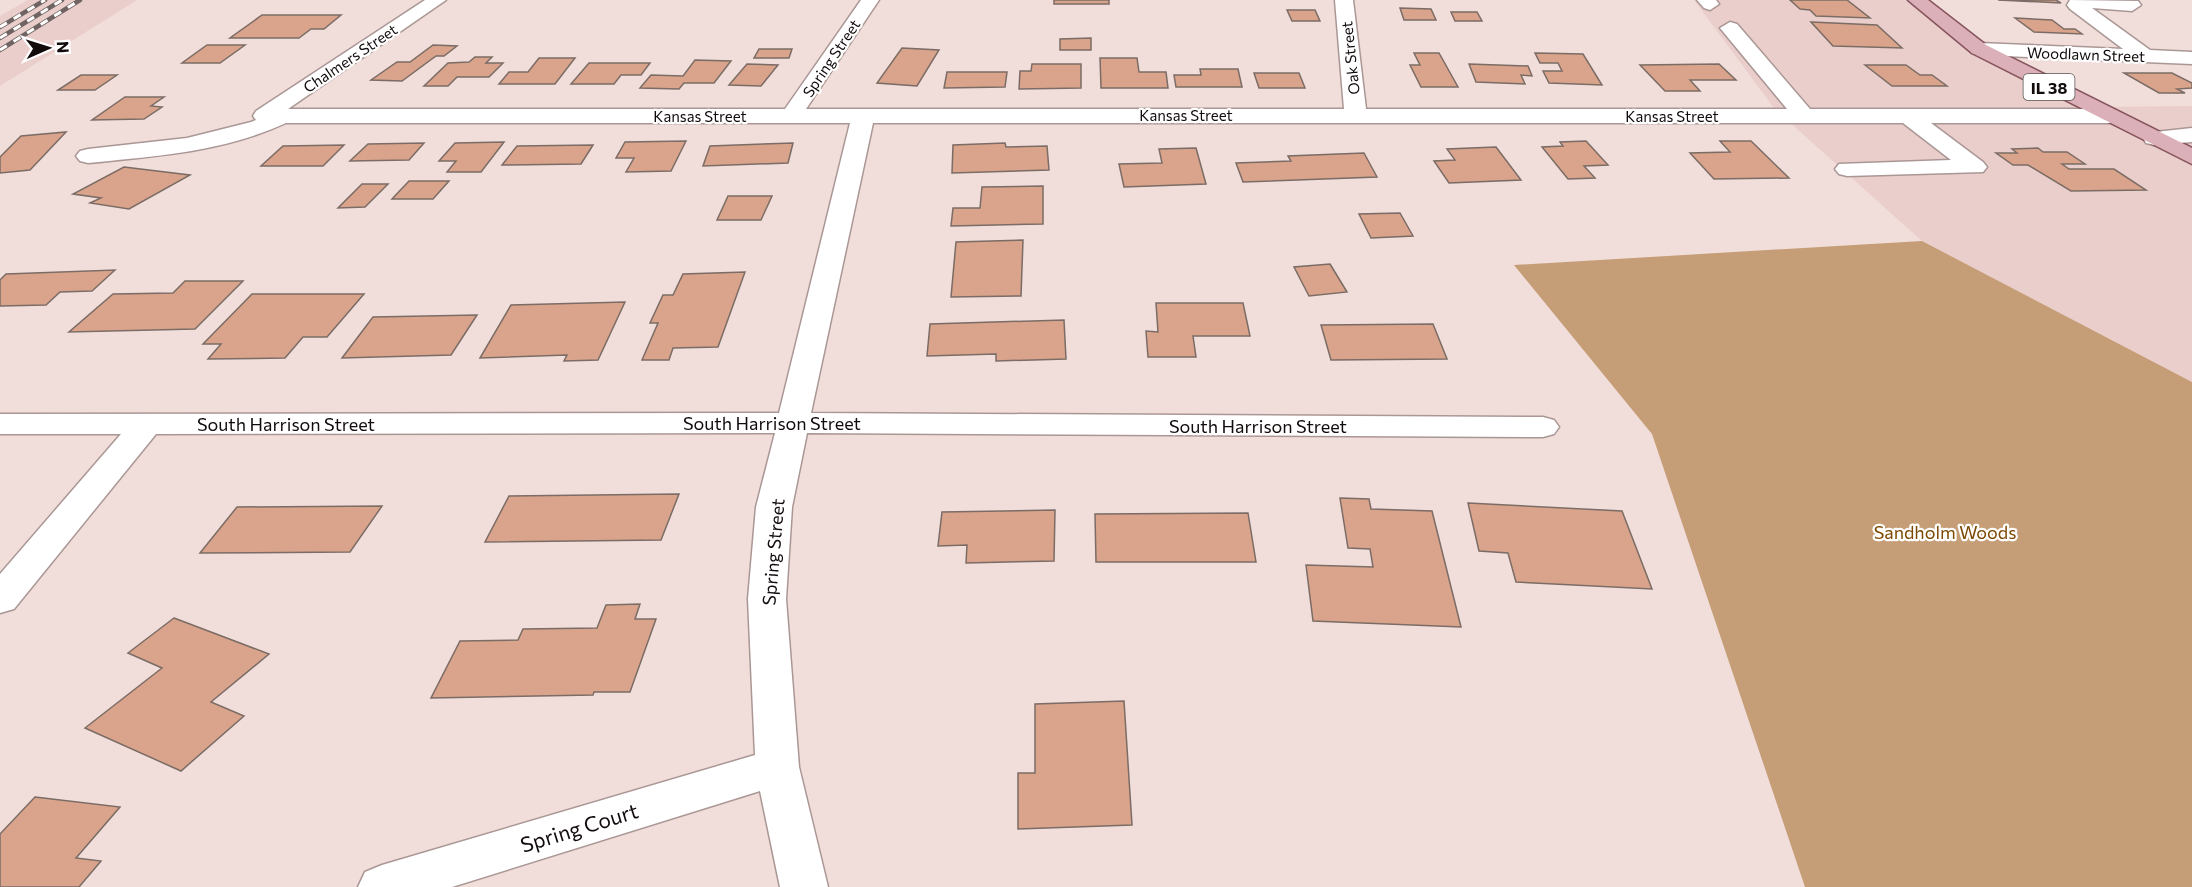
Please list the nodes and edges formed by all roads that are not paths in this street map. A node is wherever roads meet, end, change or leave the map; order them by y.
1 (437, 0) edge
2 (870, 0) edge
3 (1344, 0) edge
4 (1917, 0) edge
5 (2132, 5) dead end
6 (1730, 28) dead end
7 (1979, 49) junction
8 (2145, 56) junction
9 (2192, 58) edge
10 (2192, 79) edge
11 (1356, 115) junction
12 (273, 116) junction
13 (792, 116) junction
14 (862, 116) junction
15 (1803, 116) junction
16 (1908, 116) junction
17 (2109, 116) junction
18 (2192, 135) edge
19 (2154, 138) junction
20 (88, 156) dead end
21 (2192, 157) edge
22 (1847, 169) dead end
23 (795, 423) junction
24 (0, 424) edge
25 (147, 424) junction
26 (1543, 428) dead end
27 (0, 599) edge
28 (777, 766) junction
29 (382, 887) edge
30 (804, 887) edge

1 - 12 street, Chalmers Street
2 - 13 street, Spring Street
3 - 11 street, Oak Street
4 - 7 main road, IL 38
5 - 8 street
6 - 15 street
7 - 8 street, Woodlawn Street
7 - 17 main road, IL 38
8 - 9 street, Woodlawn Street
8 - 10 street
11 - 14 street, Kansas Street
11 - 15 street, Kansas Street
12 - 13 street, Kansas Street
12 - 20 street
13 - 14 street, Kansas Street
14 - 23 street, Spring Street
15 - 16 street, Kansas Street
16 - 17 street, Kansas Street
16 - 22 street
17 - 19 main road, IL 38
18 - 19 street
19 - 21 main road, IL 38
23 - 25 street, South Harrison Street
23 - 26 street, South Harrison Street
23 - 28 street, Spring Street
24 - 25 street, South Harrison Street
25 - 27 street
28 - 29 street, Spring Court
28 - 30 street, Spring Street

